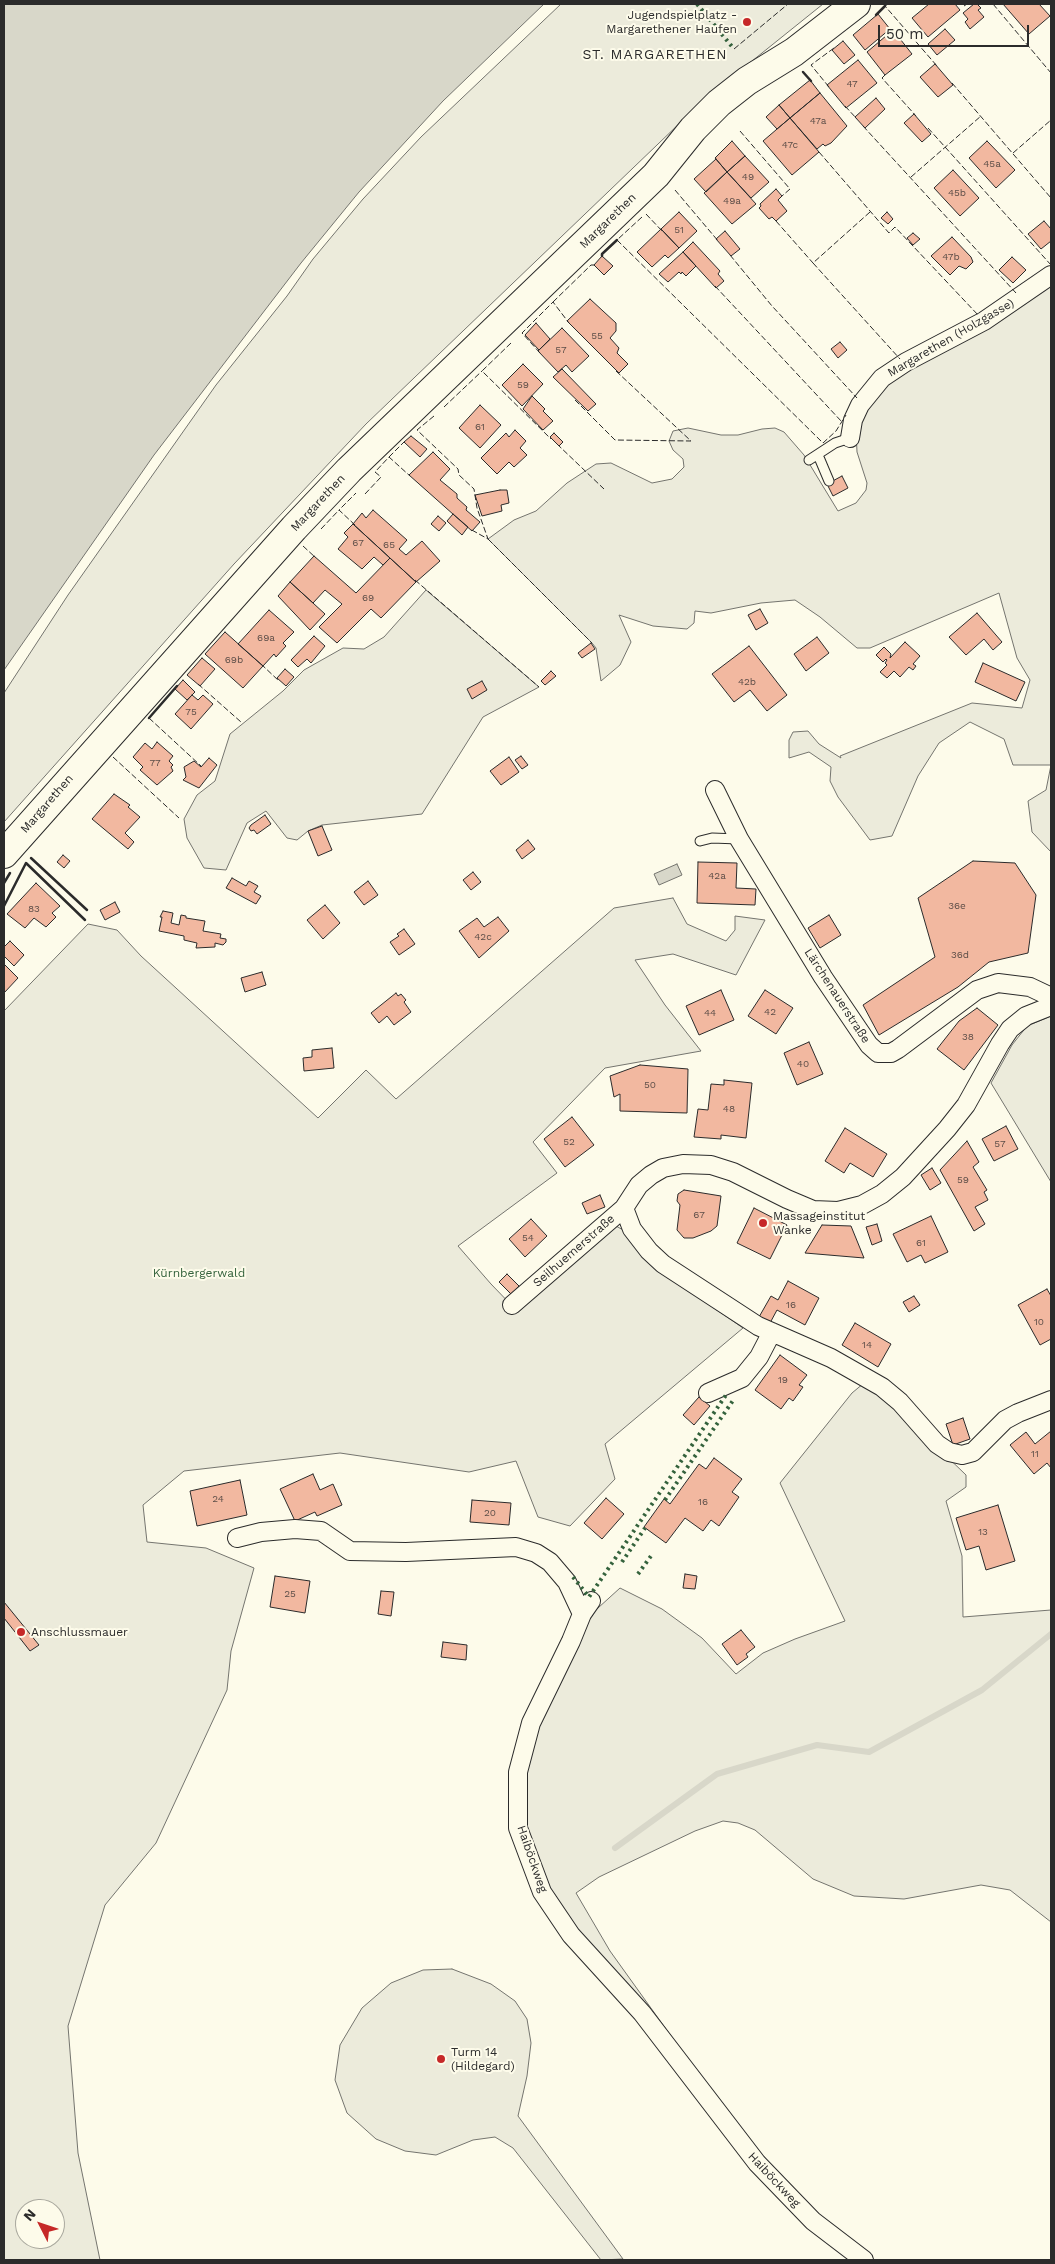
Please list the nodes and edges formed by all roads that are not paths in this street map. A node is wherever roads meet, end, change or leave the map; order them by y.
1 (856, 4) edge
2 (1051, 275) edge
3 (850, 438) joint
4 (818, 455) junction
5 (810, 460) dead end
6 (829, 481) dead end
7 (715, 790) dead end
8 (739, 839) junction
9 (700, 841) dead end
10 (4, 854) edge
11 (1051, 997) edge
12 (1051, 1006) edge
13 (624, 1208) junction
14 (512, 1305) dead end
15 (772, 1332) junction
16 (708, 1393) dead end
17 (1051, 1400) edge
18 (237, 1538) dead end
19 (864, 2260) edge

1 - 10 main road, Margarethen
2 - 3 street, Margarethen (Holzgasse)
3 - 4 lane
4 - 5 lane
4 - 6 lane
7 - 8 street, Lärchenauerstraße
8 - 9 lane
8 - 11 street, Lärchenauerstraße
12 - 13 street
13 - 14 street, Seilhuemerstraße
13 - 15 street, Seilhuemerstraße
15 - 16 street
15 - 17 street, Seilhuemerstraße
18 - 19 street, Haiböckweg

